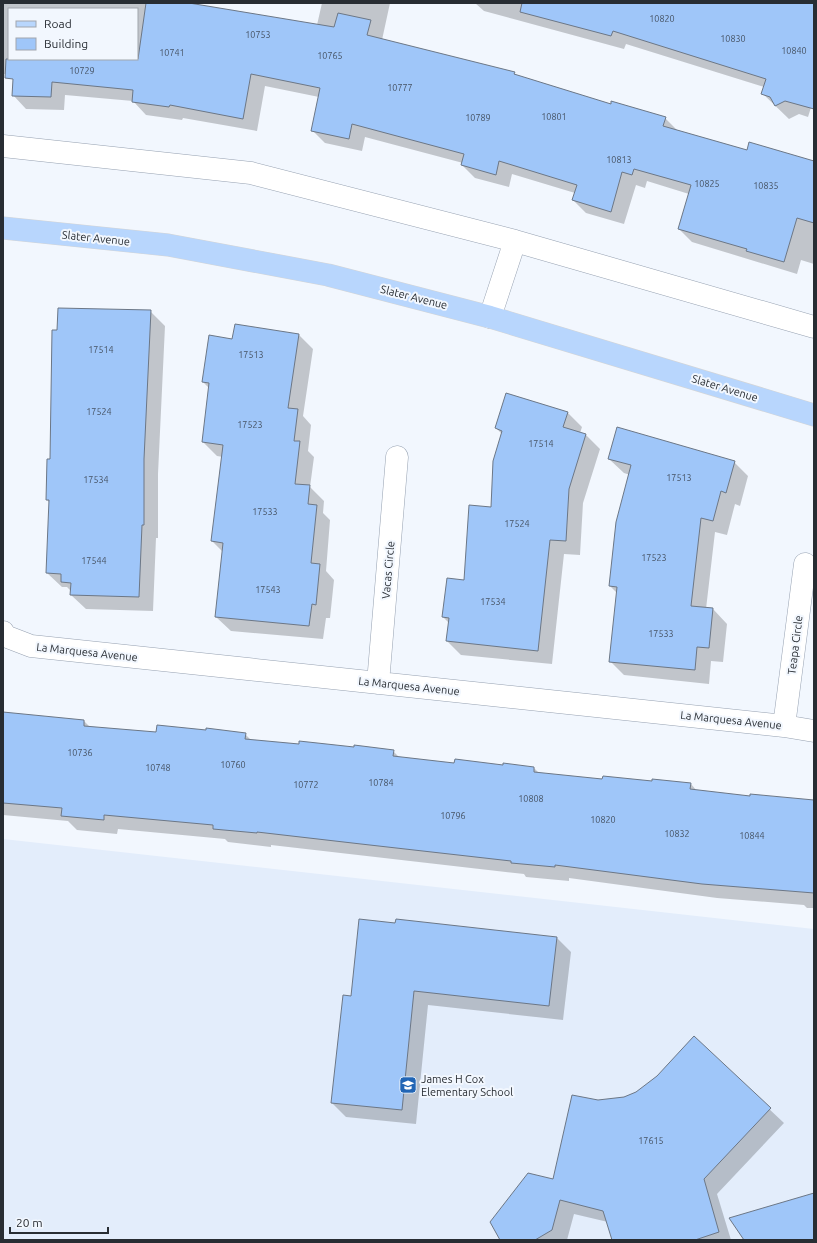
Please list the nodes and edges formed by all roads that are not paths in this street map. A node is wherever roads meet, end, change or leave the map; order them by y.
1 (3, 146) edge
2 (3, 228) edge
3 (515, 241) junction
4 (490, 317) junction
5 (814, 327) edge
6 (814, 415) edge
7 (397, 457) dead end
8 (805, 564) dead end
9 (4, 634) edge
10 (378, 683) junction
11 (784, 726) junction
12 (814, 731) edge

1 - 3 street
2 - 4 main road, Slater Avenue
3 - 4 street
3 - 5 street
4 - 6 main road, Slater Avenue
7 - 10 street, Vacas Circle
8 - 11 street, Teapa Circle
9 - 10 street, La Marquesa Avenue
10 - 11 street, La Marquesa Avenue
11 - 12 street, La Marquesa Avenue

